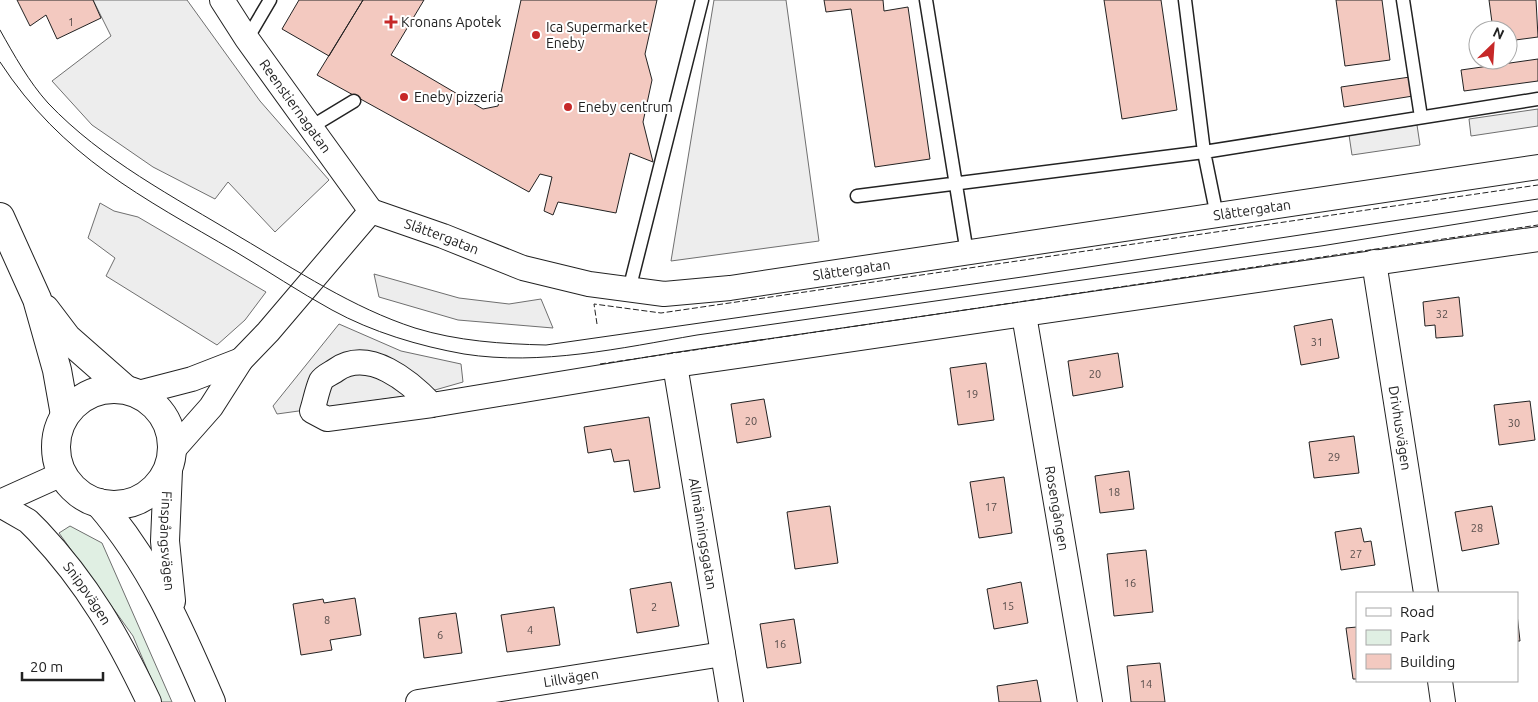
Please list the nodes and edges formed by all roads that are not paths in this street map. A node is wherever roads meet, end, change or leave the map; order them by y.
1 (222, 0) edge
2 (270, 0) edge
3 (702, 0) edge
4 (926, 0) edge
5 (1185, 0) edge
6 (1403, 0) edge
7 (247, 39) junction
8 (1538, 99) edge
9 (354, 101) dead end
10 (1421, 118) junction
11 (310, 127) junction
12 (1204, 152) junction
13 (1538, 167) edge
14 (954, 184) junction
15 (857, 196) dead end
16 (371, 210) junction
17 (1216, 216) junction
18 (0, 217) edge
19 (1538, 239) edge
20 (967, 253) junction
21 (1374, 262) junction
22 (629, 290) junction
23 (37, 298) junction
24 (1024, 315) junction
25 (240, 360) junction
26 (675, 365) junction
27 (131, 391) junction
28 (432, 405) dead end
29 (65, 415) junction
30 (170, 460) junction
31 (62, 474) junction
32 (0, 503) edge
33 (99, 503) junction
34 (1426, 592) edge
35 (172, 613) junction
36 (723, 654) junction
37 (1440, 682) edge
38 (149, 702) edge
39 (211, 702) edge
40 (418, 702) edge
41 (731, 702) edge
42 (1090, 702) edge
43 (1443, 702) edge

1 - 7 street, Reenstiernagatan
2 - 7 lane
3 - 22 lane
4 - 14 lane
5 - 12 lane
6 - 10 lane
7 - 11 street, Reenstiernagatan
8 - 10 lane
9 - 11 lane
10 - 12 lane
11 - 16 street, Reenstiernagatan
12 - 14 lane
12 - 17 lane
13 - 17 street, Slåttergatan
14 - 15 lane
14 - 20 lane
16 - 22 street, Slåttergatan
16 - 25 street
17 - 20 street, Slåttergatan
18 - 23 main road
19 - 21 street
20 - 22 street, Slåttergatan
21 - 24 street
21 - 34 street, Drivhusvägen
23 - 27 main road
23 - 29 main road
24 - 26 street
24 - 42 street, Rosengången
25 - 27 street
25 - 30 street
26 - 28 street
26 - 36 street, Allmänningsgatan
27 - 29 main road
27 - 30 main road
29 - 31 main road
30 - 33 main road
30 - 35 main road, Finspångsvägen
31 - 32 street
31 - 33 main road
32 - 38 street, Snippvägen
33 - 35 main road, Finspångsvägen
35 - 39 main road, Finspångsvägen
36 - 40 street, Lillvägen
36 - 41 street, Allmänningsgatan
37 - 43 street

